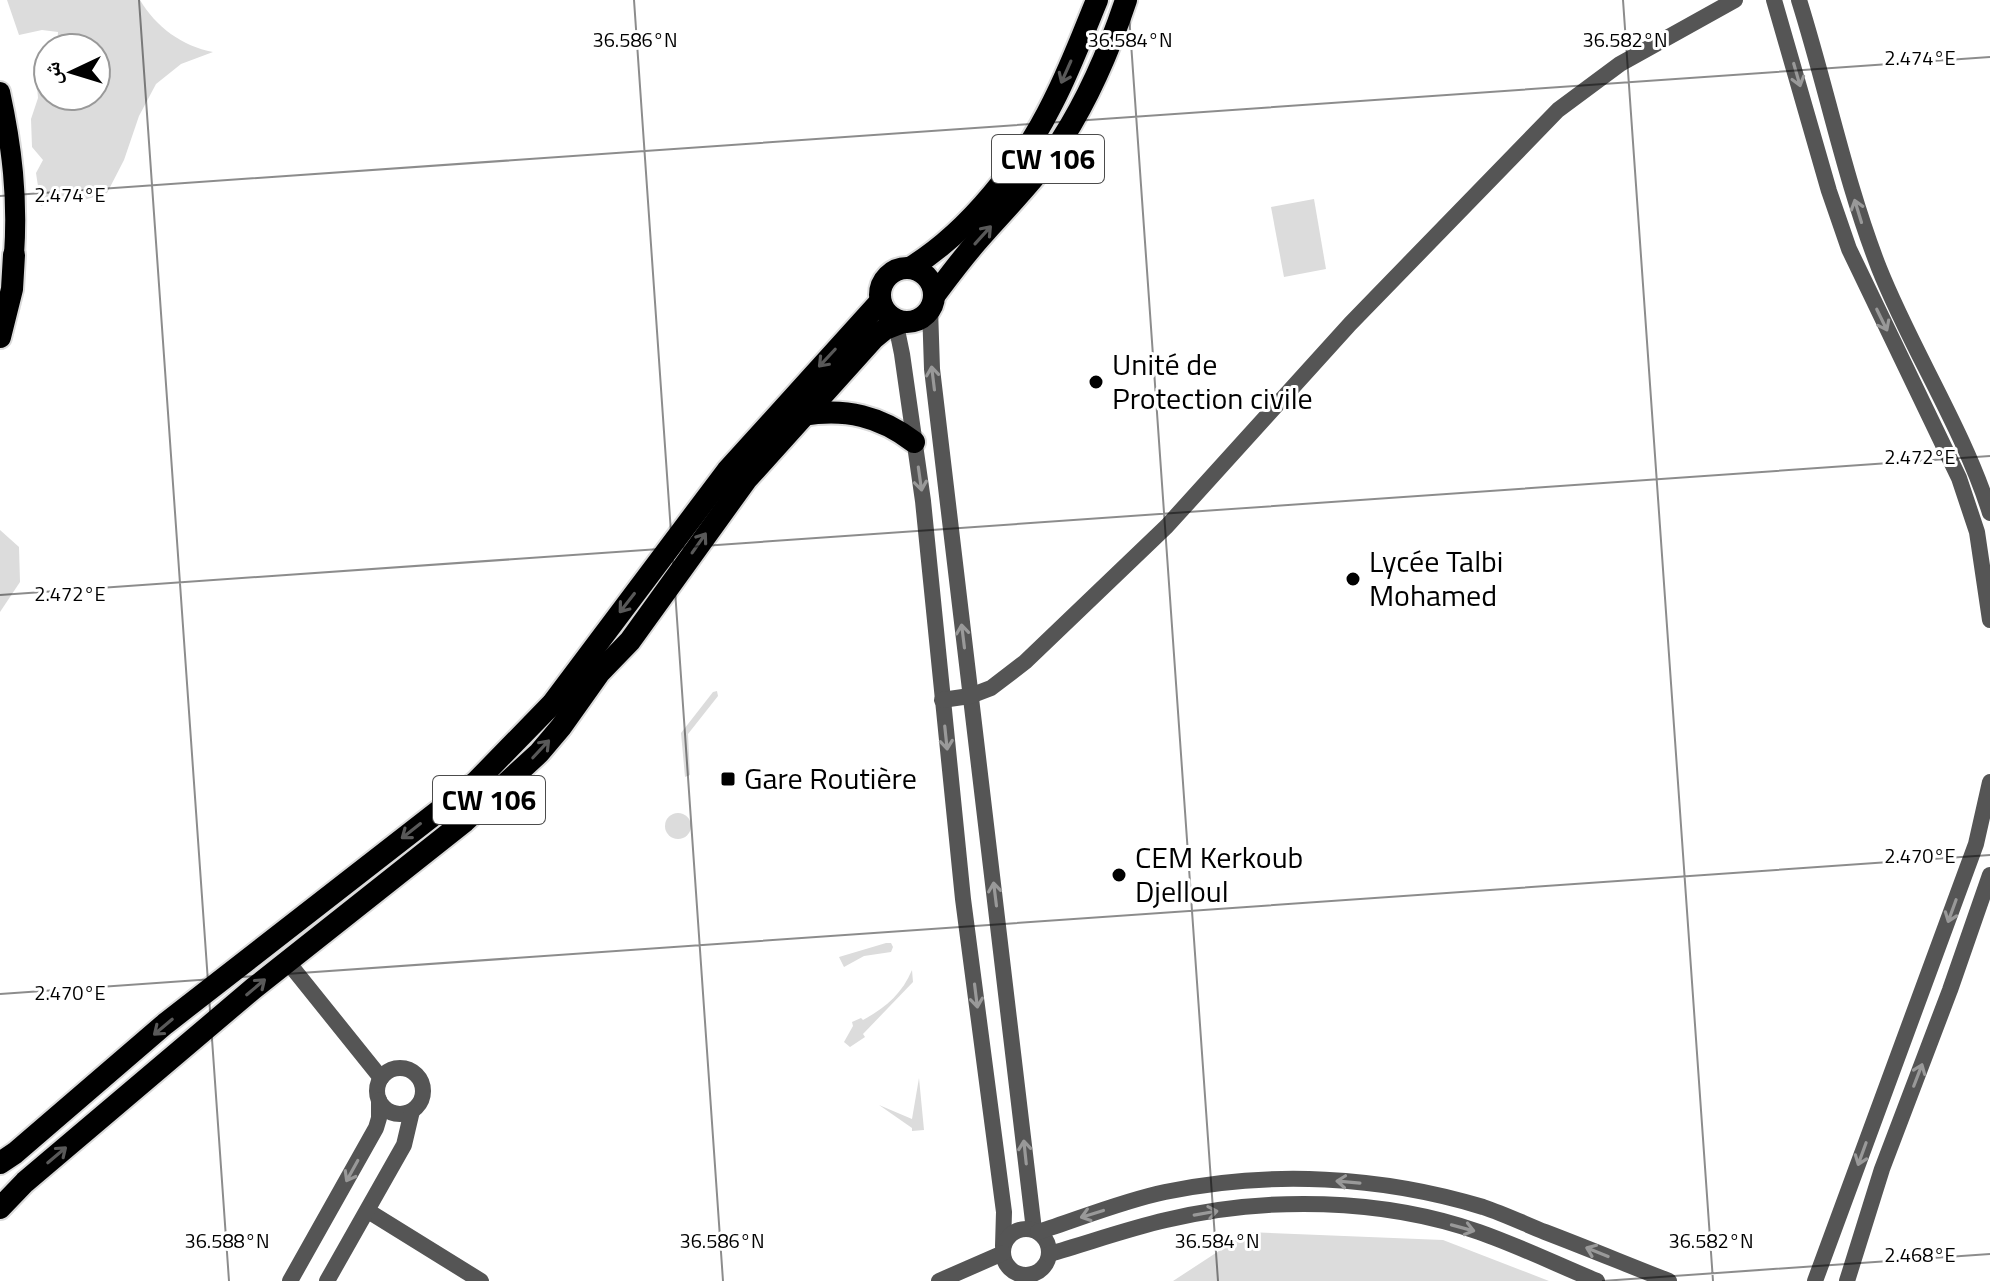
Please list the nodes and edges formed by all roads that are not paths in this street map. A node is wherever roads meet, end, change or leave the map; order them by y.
1 (1097, 0) edge
2 (1126, 0) edge
3 (1735, 0) edge
4 (1774, 0) edge
5 (1799, 0) edge
6 (0, 92) edge
7 (14, 255) junction
8 (910, 268) junction
9 (880, 302) junction
10 (932, 302) junction
11 (0, 313) edge
12 (898, 322) junction
13 (0, 337) edge
14 (1938, 414) junction
15 (803, 415) junction
16 (914, 442) junction
17 (1990, 513) edge
18 (1990, 620) edge
19 (970, 696) junction
20 (942, 700) junction
21 (1990, 782) edge
22 (1990, 875) edge
23 (287, 961) junction
24 (381, 1078) junction
25 (379, 1100) junction
26 (412, 1111) junction
27 (0, 1163) edge
28 (0, 1208) edge
29 (368, 1211) junction
30 (1036, 1231) junction
31 (1003, 1250) junction
32 (1048, 1266) edge
33 (1017, 1276) edge
34 (471, 1278) edge
35 (290, 1281) edge
36 (327, 1281) edge
37 (939, 1281) edge
38 (999, 1281) edge
39 (1597, 1281) edge
40 (1669, 1281) edge
41 (1815, 1281) edge
42 (1847, 1281) edge

1 -> 8 highway, CW 106
10 -> 2 highway, CW 106
3 - 19 street
4 -> 14 street
14 -> 5 street
6 - 7 main road
7 - 11 highway
7 - 13 highway
8 - 9 highway
8 - 10 highway
9 - 12 highway
9 -> 27 highway, CW 106
10 - 12 highway
19 -> 10 street
12 - 15 highway, CW 106
12 - 16 street
14 - 17 street
14 - 18 street
15 - 16 highway
23 -> 15 highway, CW 106
16 -> 20 street
19 - 20 street
30 -> 19 street
20 -> 31 street
21 -> 41 street
42 -> 22 street
23 - 24 street
28 -> 23 highway, CW 106
24 - 25 street
24 - 26 street
25 - 26 street
25 -> 35 street
26 - 29 street
29 - 34 street
29 - 36 street
30 - 31 street
30 - 32 street
40 -> 30 street
31 - 33 street
31 - 37 street
32 - 33 street
32 -> 39 street
33 - 38 street

